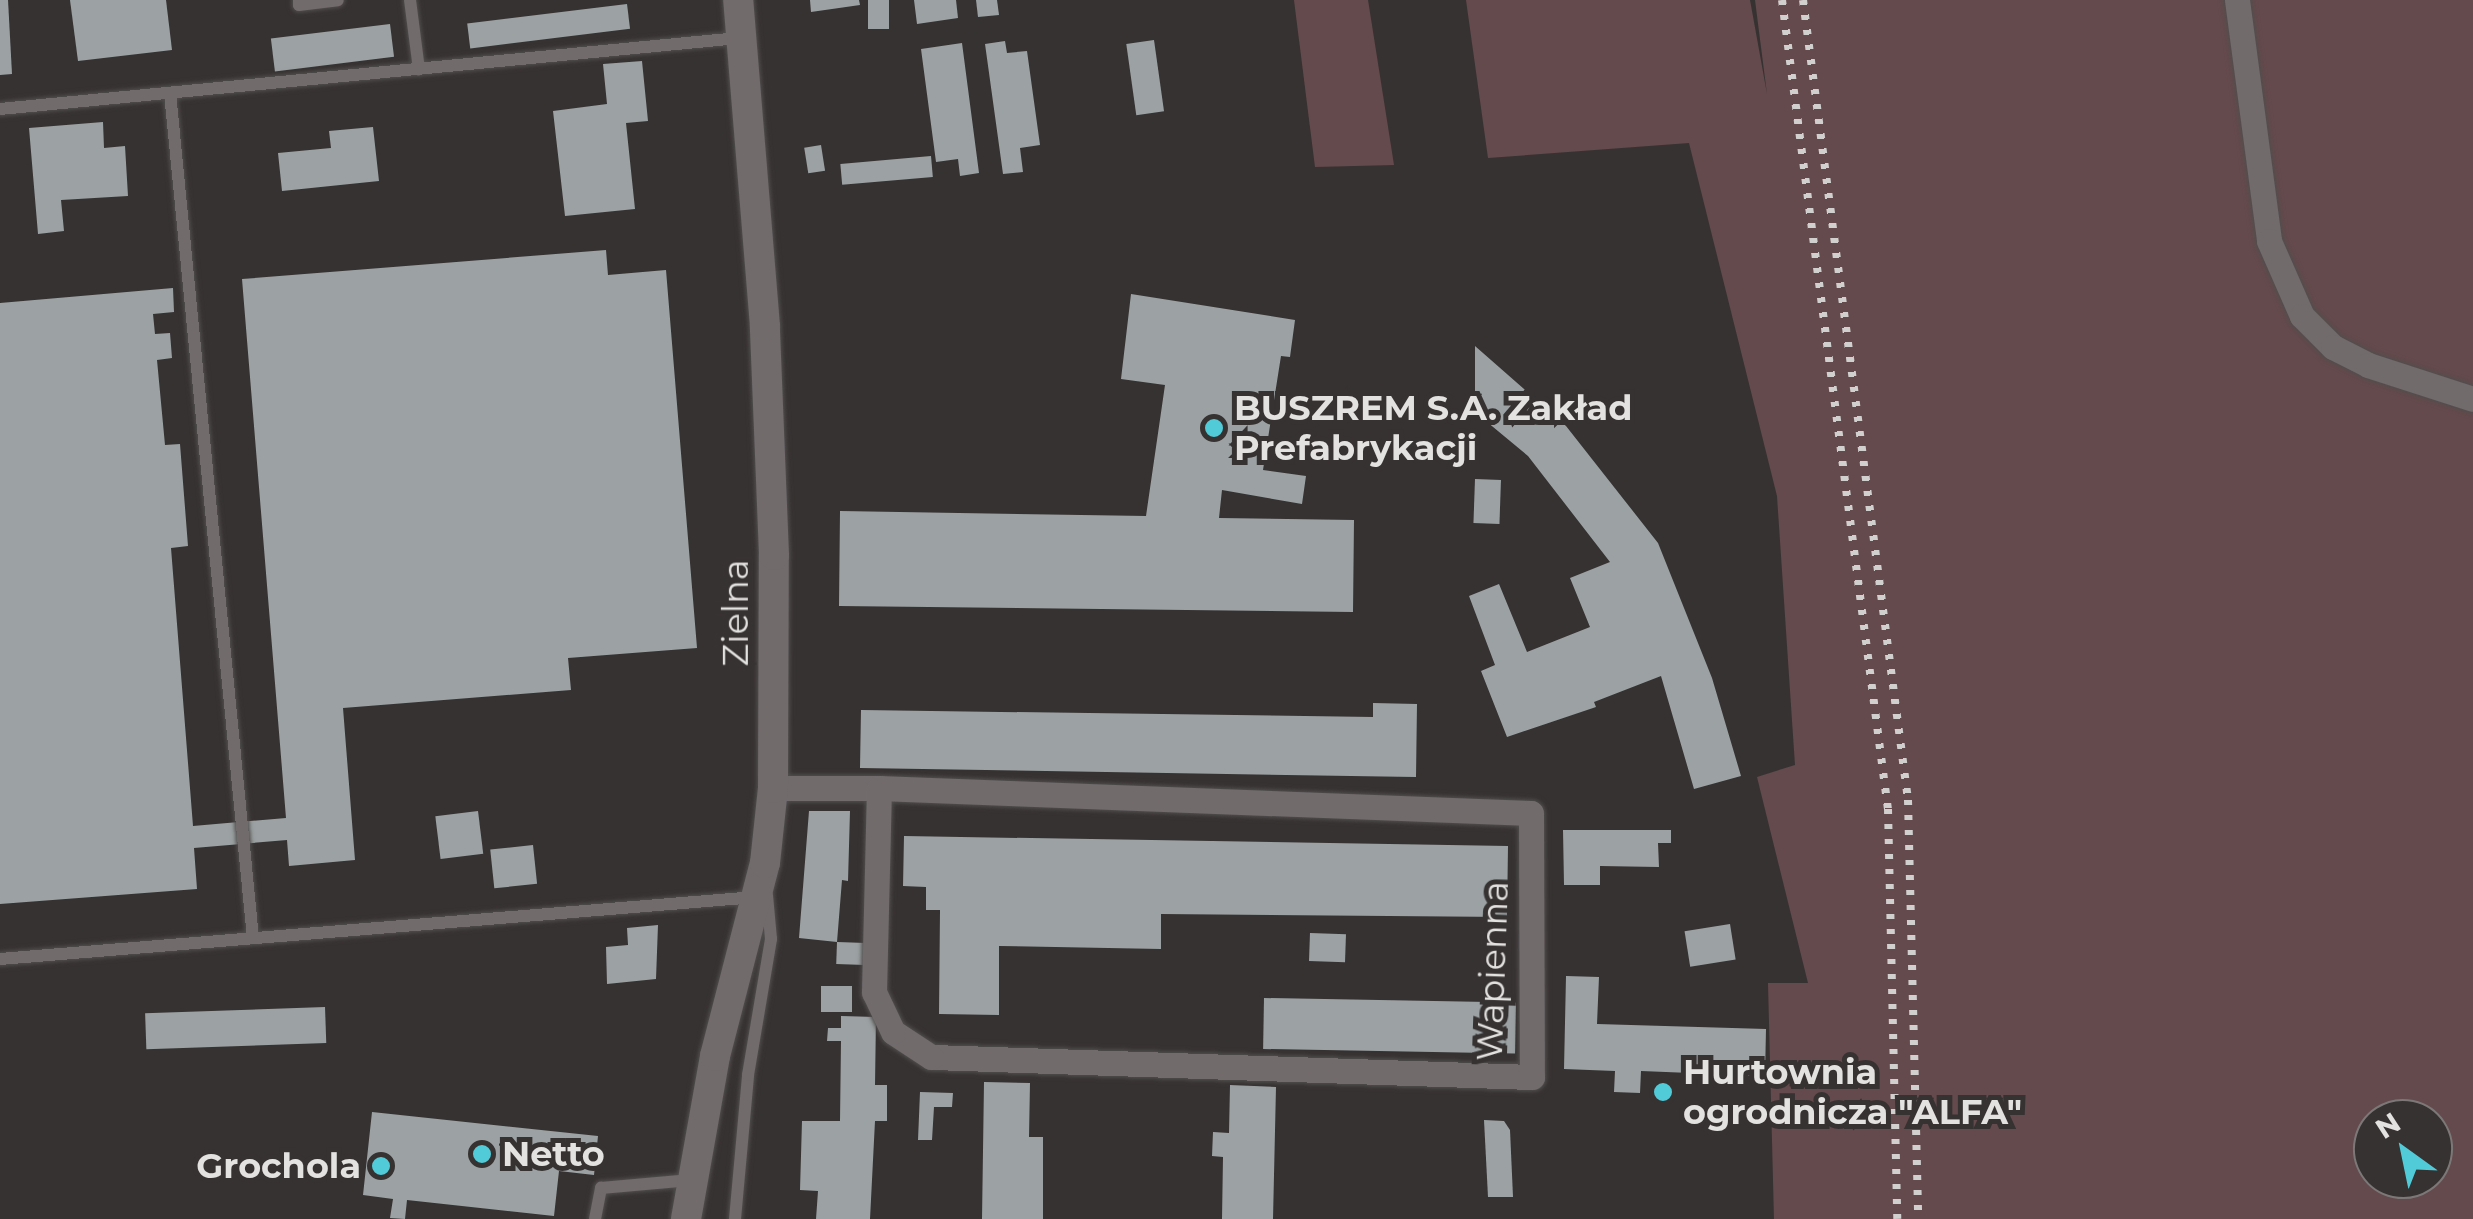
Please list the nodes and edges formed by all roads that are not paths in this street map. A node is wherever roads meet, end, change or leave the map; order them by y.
1 (298, 0) edge
2 (338, 0) edge
3 (410, 0) edge
4 (738, 0) edge
5 (2237, 0) edge
6 (742, 38) junction
7 (418, 70) junction
8 (170, 93) junction
9 (0, 109) edge
10 (2473, 399) edge
11 (773, 788) junction
12 (879, 788) junction
13 (765, 863) junction
14 (756, 897) junction
15 (253, 938) junction
16 (0, 959) edge
17 (691, 1180) junction
18 (595, 1219) edge
19 (686, 1219) edge
20 (735, 1219) edge

1 - 2 lane
3 - 7 lane
4 - 6 street, Zielna
5 - 10 street
6 - 7 lane
6 - 11 street, Zielna
7 - 8 lane
8 - 9 lane
8 - 15 lane
11 - 12 street, Wapienna
11 - 13 street, Zielna
12 - 12 street, Wapienna
13 - 14 street, Zielna
13 - 20 lane
14 - 15 lane
14 - 17 street, Zielna
15 - 16 lane
17 - 18 lane
17 - 19 street, Zielna

